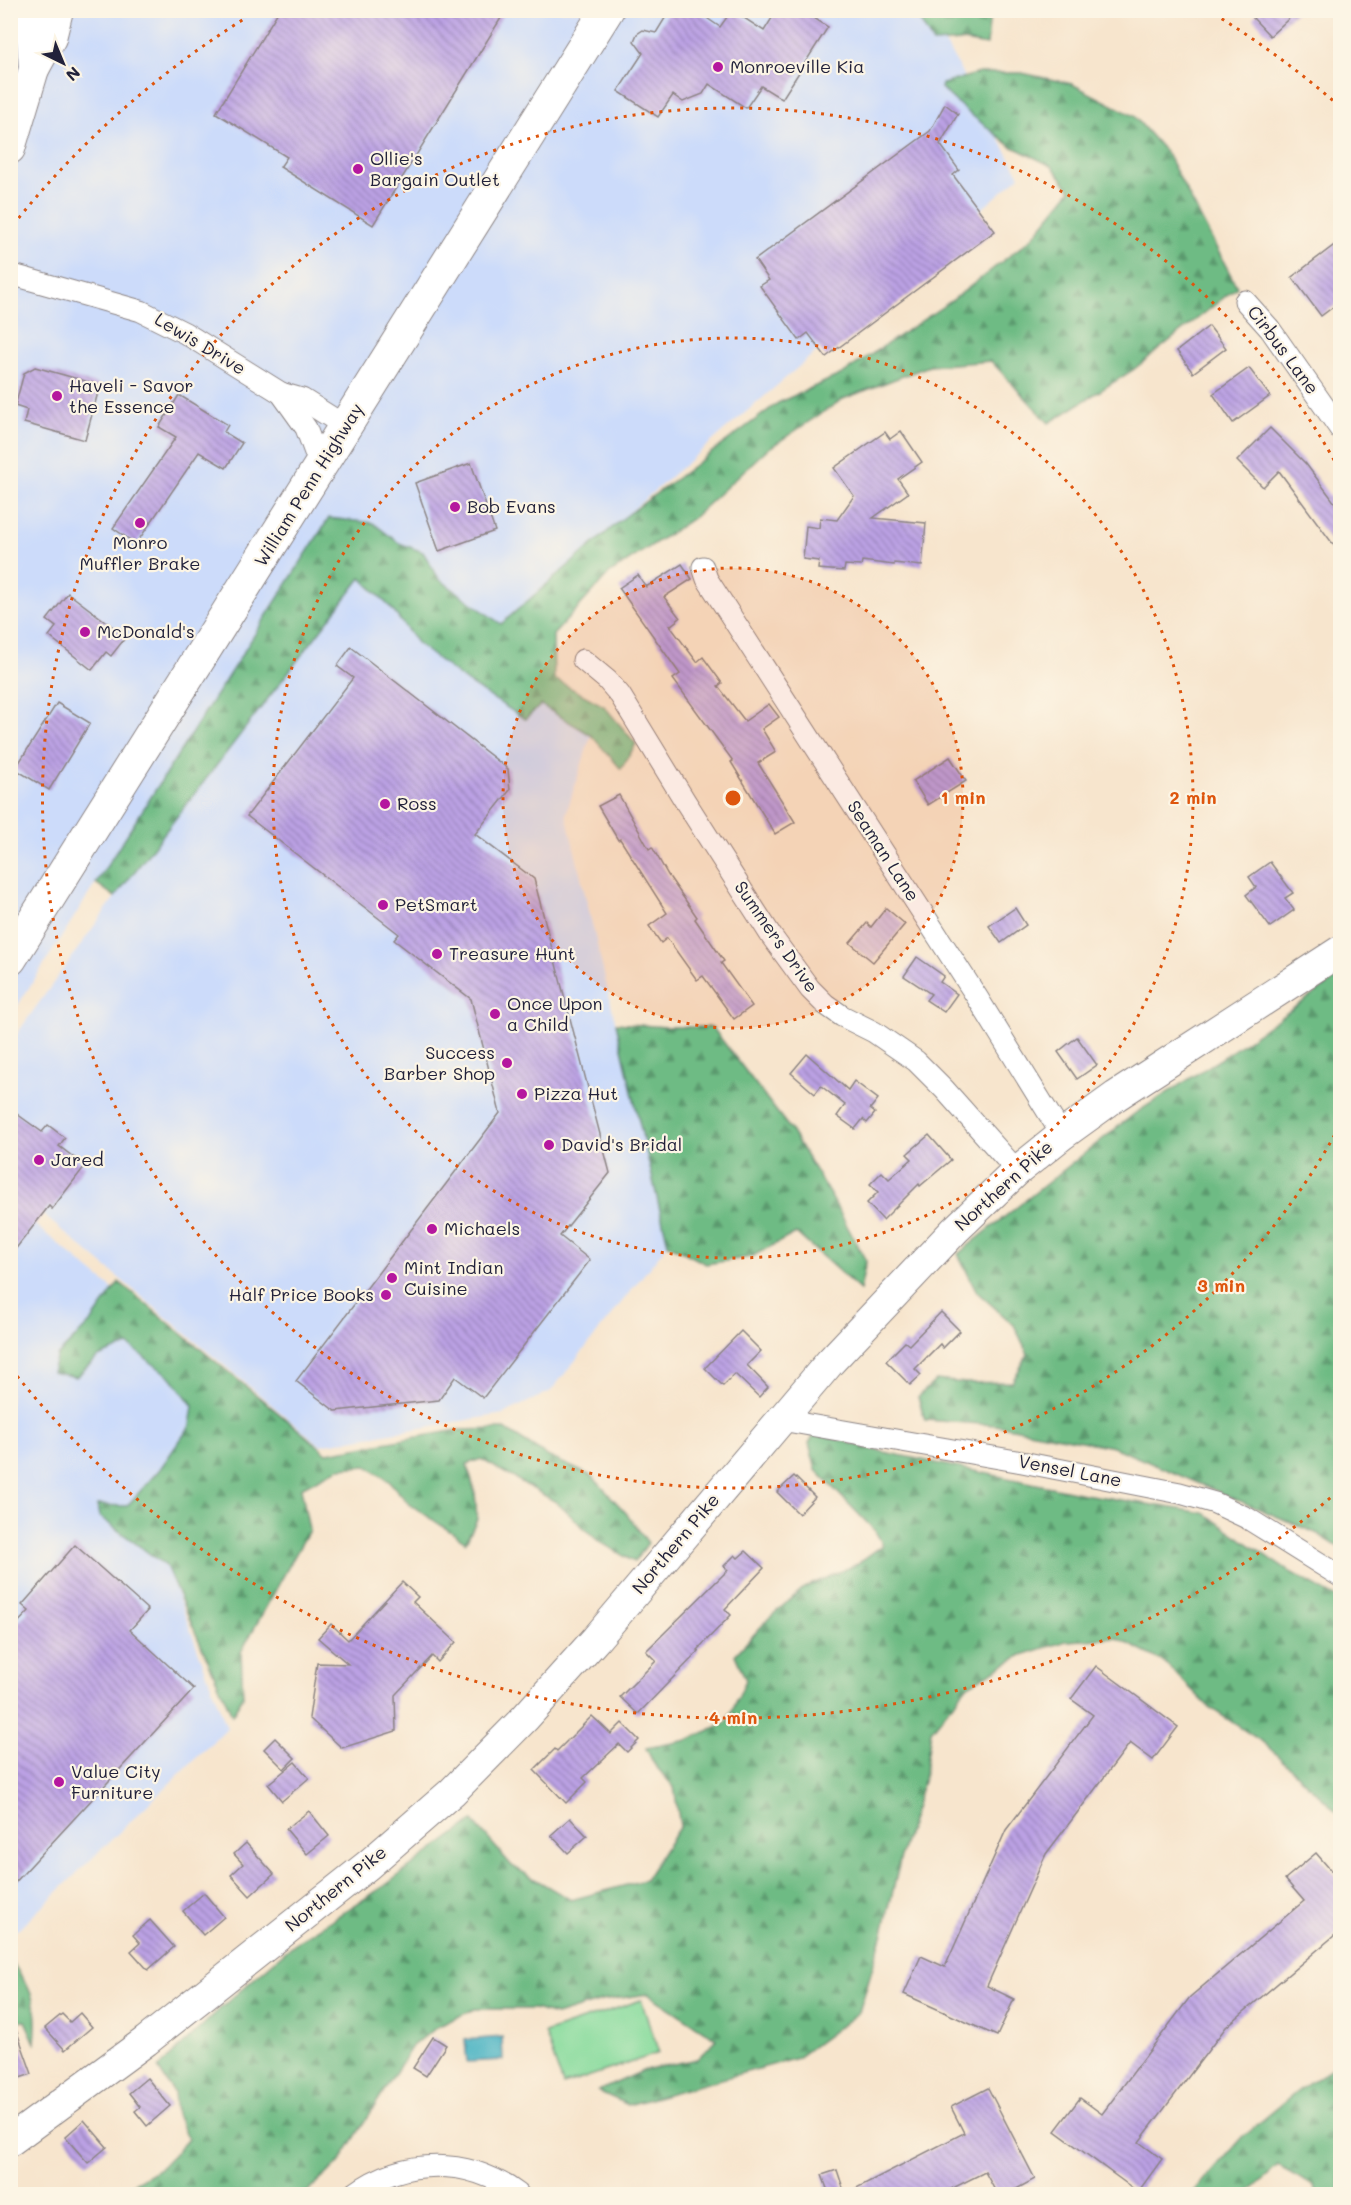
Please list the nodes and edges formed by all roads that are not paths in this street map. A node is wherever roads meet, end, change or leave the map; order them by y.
1 (30, 10) edge
2 (58, 10) edge
3 (606, 10) edge
4 (34, 69) junction
5 (10, 149) edge
6 (10, 274) edge
7 (1245, 301) dead end
8 (281, 393) junction
9 (345, 426) junction
10 (1341, 429) edge
11 (320, 466) junction
12 (703, 567) dead end
13 (583, 660) dead end
14 (1341, 951) edge
15 (10, 958) edge
16 (1062, 1135) junction
17 (1017, 1171) junction
18 (781, 1420) junction
19 (1341, 1576) edge
20 (10, 2141) edge
21 (354, 2194) edge
22 (518, 2194) edge

1 - 4 street
2 - 4 street
3 - 9 highway, William Penn Highway
4 - 5 street
6 - 8 street, Lewis Drive
7 - 10 street, Cirbus Lane
8 - 9 street, Lewis Drive
8 - 11 street, Lewis Drive
9 - 11 highway, William Penn Highway
11 - 15 highway, William Penn Highway
12 - 16 street, Seaman Lane
13 - 17 street, Summers Drive
14 - 16 street, Northern Pike
16 - 17 street, Northern Pike
17 - 18 street, Northern Pike
18 - 19 street, Vensel Lane
18 - 20 street, Northern Pike
21 - 22 street

